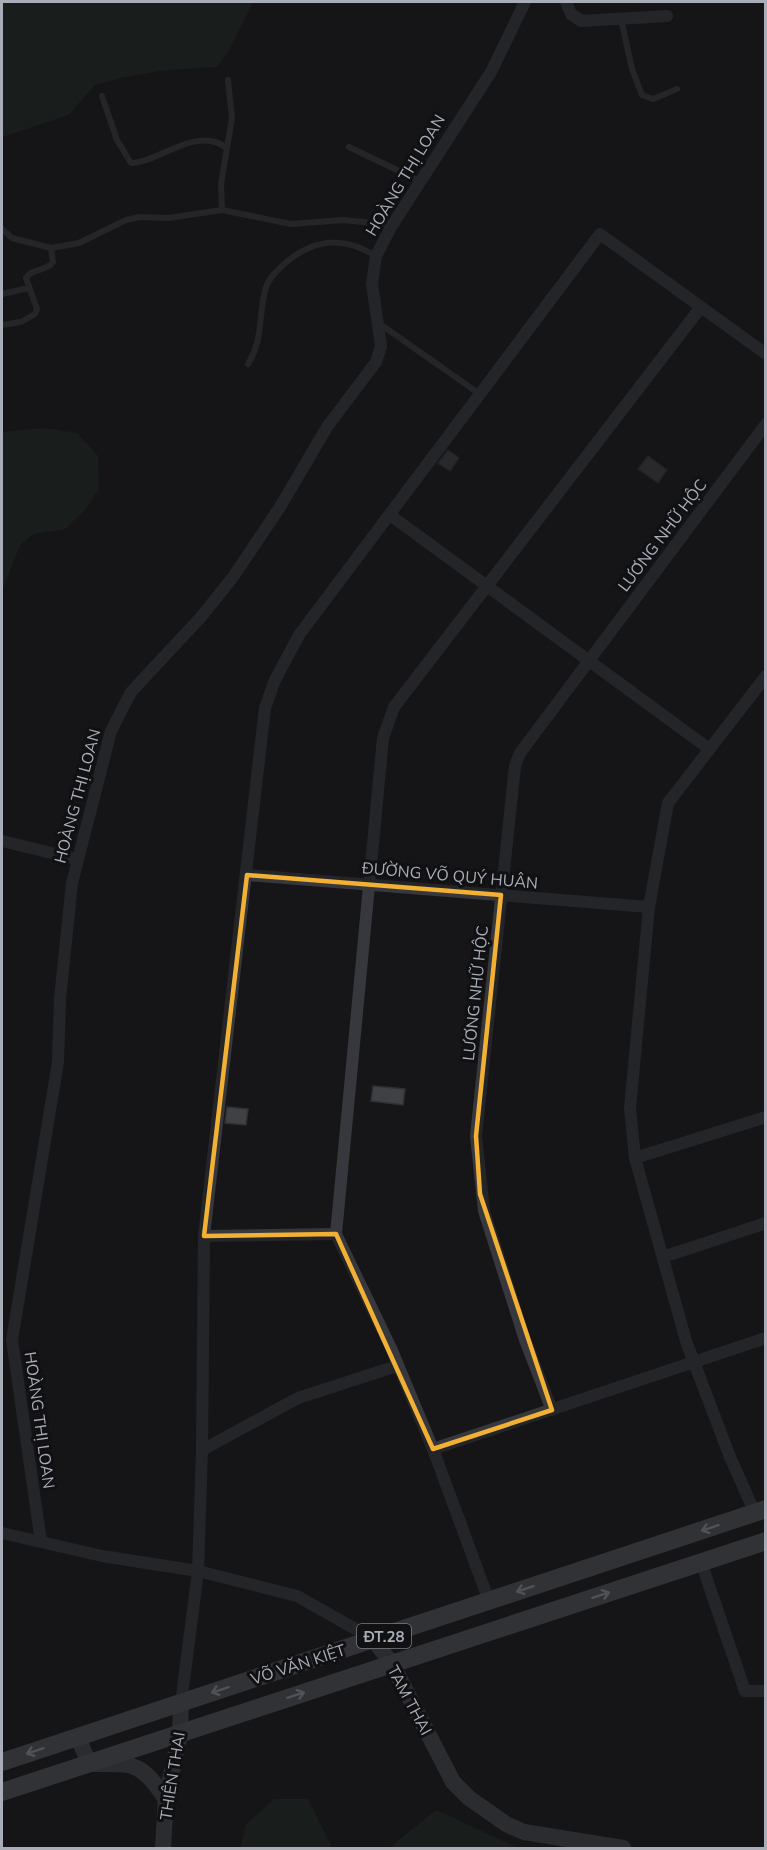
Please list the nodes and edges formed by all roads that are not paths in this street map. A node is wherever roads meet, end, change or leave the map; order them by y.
1 (525, 2) edge
2 (566, 2) edge
3 (667, 16) dead end
4 (621, 19) junction
5 (228, 80) dead end
6 (677, 89) dead end
7 (102, 96) dead end
8 (349, 147) dead end
9 (227, 148) junction
10 (420, 181) junction
11 (222, 210) junction
12 (393, 224) junction
13 (2, 229) edge
14 (51, 248) junction
15 (378, 252) junction
16 (29, 288) junction
17 (2, 294) edge
18 (701, 307) junction
19 (380, 324) junction
20 (2, 325) edge
21 (765, 354) edge
22 (248, 364) dead end
23 (481, 396) junction
24 (765, 424) edge
25 (390, 515) junction
26 (487, 586) junction
27 (588, 660) junction
28 (765, 675) edge
29 (708, 748) junction
30 (2, 842) edge
31 (76, 859) junction
32 (247, 875) junction
33 (367, 885) junction
34 (501, 895) junction
35 (649, 907) junction
36 (765, 1117) edge
37 (635, 1158) junction
38 (765, 1223) edge
39 (336, 1234) junction
40 (204, 1236) junction
41 (663, 1257) junction
42 (765, 1338) edge
43 (694, 1362) junction
44 (397, 1366) junction
45 (552, 1410) junction
46 (433, 1449) junction
47 (202, 1450) junction
48 (760, 1511) edge
49 (2, 1533) edge
50 (765, 1541) edge
51 (41, 1542) junction
52 (701, 1562) junction
53 (198, 1571) junction
54 (489, 1601) junction
55 (373, 1639) junction
56 (392, 1664) junction
57 (765, 1691) edge
58 (181, 1702) junction
59 (180, 1734) junction
60 (78, 1737) junction
61 (2, 1762) edge
62 (89, 1764) junction
63 (2, 1792) edge
64 (166, 1799) junction
65 (163, 1848) edge
66 (623, 1848) edge

1 - 10 street, HOÀNG THỊ LOAN
2 - 4 street
3 - 4 street
4 - 6 lane
5 - 9 lane
7 - 9 lane
8 - 10 lane
9 - 11 lane
10 - 12 street, HOÀNG THỊ LOAN
11 - 12 lane
11 - 14 lane
12 - 15 street, HOÀNG THỊ LOAN
13 - 14 lane
14 - 16 lane
15 - 19 street, HOÀNG THỊ LOAN
15 - 22 lane
16 - 17 lane
16 - 20 lane
18 - 21 street
18 - 23 street
18 - 26 street
19 - 23 lane
19 - 31 street, HOÀNG THỊ LOAN
23 - 25 street
24 - 27 street, LƯƠNG NHỮ HỘC
25 - 26 street
25 - 32 street
26 - 27 street
26 - 33 street
27 - 29 street
27 - 34 street, LƯƠNG NHỮ HỘC
28 - 29 street
29 - 35 street
30 - 31 street
31 - 51 street, HOÀNG THỊ LOAN
32 - 33 street, ĐƯỜNG VÕ QUÝ HUÂN
32 - 40 street
33 - 34 street, ĐƯỜNG VÕ QUÝ HUÂN
33 - 39 street
34 - 35 street, ĐƯỜNG VÕ QUÝ HUÂN
34 - 45 street, LƯƠNG NHỮ HỘC
35 - 37 street
36 - 37 street
37 - 41 street
38 - 41 street
39 - 40 street
39 - 44 street
40 - 47 street
41 - 43 street
42 - 43 street
43 - 45 street
43 - 48 street
44 - 46 street
44 - 47 street
45 - 46 street
46 - 54 street
47 - 53 street
48 -> 54 main road, VÕ VĂN KIỆT / ĐT.28
49 - 51 street, TAM THAI
50 - 52 main road, VÕ VĂN KIỆT / ĐT.28
51 - 53 street, TAM THAI
56 -> 52 main road, VÕ VĂN KIỆT / ĐT.28
52 - 57 street
53 - 55 street, TAM THAI
53 - 58 street
54 - 55 main road, VÕ VĂN KIỆT / ĐT.28
55 - 56 street, TAM THAI
55 -> 58 main road, VÕ VĂN KIỆT / ĐT.28
59 -> 56 main road, VÕ VĂN KIỆT / ĐT.28
56 - 66 street, TAM THAI
58 - 59 street, THIÊN THAI
58 - 60 main road, VÕ VĂN KIỆT / ĐT.28
59 - 62 main road, VÕ VĂN KIỆT / ĐT.28
59 - 64 street, THIÊN THAI
60 -> 61 main road, VÕ VĂN KIỆT / ĐT.28
60 - 62 street
62 - 63 main road, VÕ VĂN KIỆT / ĐT.28
62 - 64 street
64 - 65 street, THIÊN THAI

